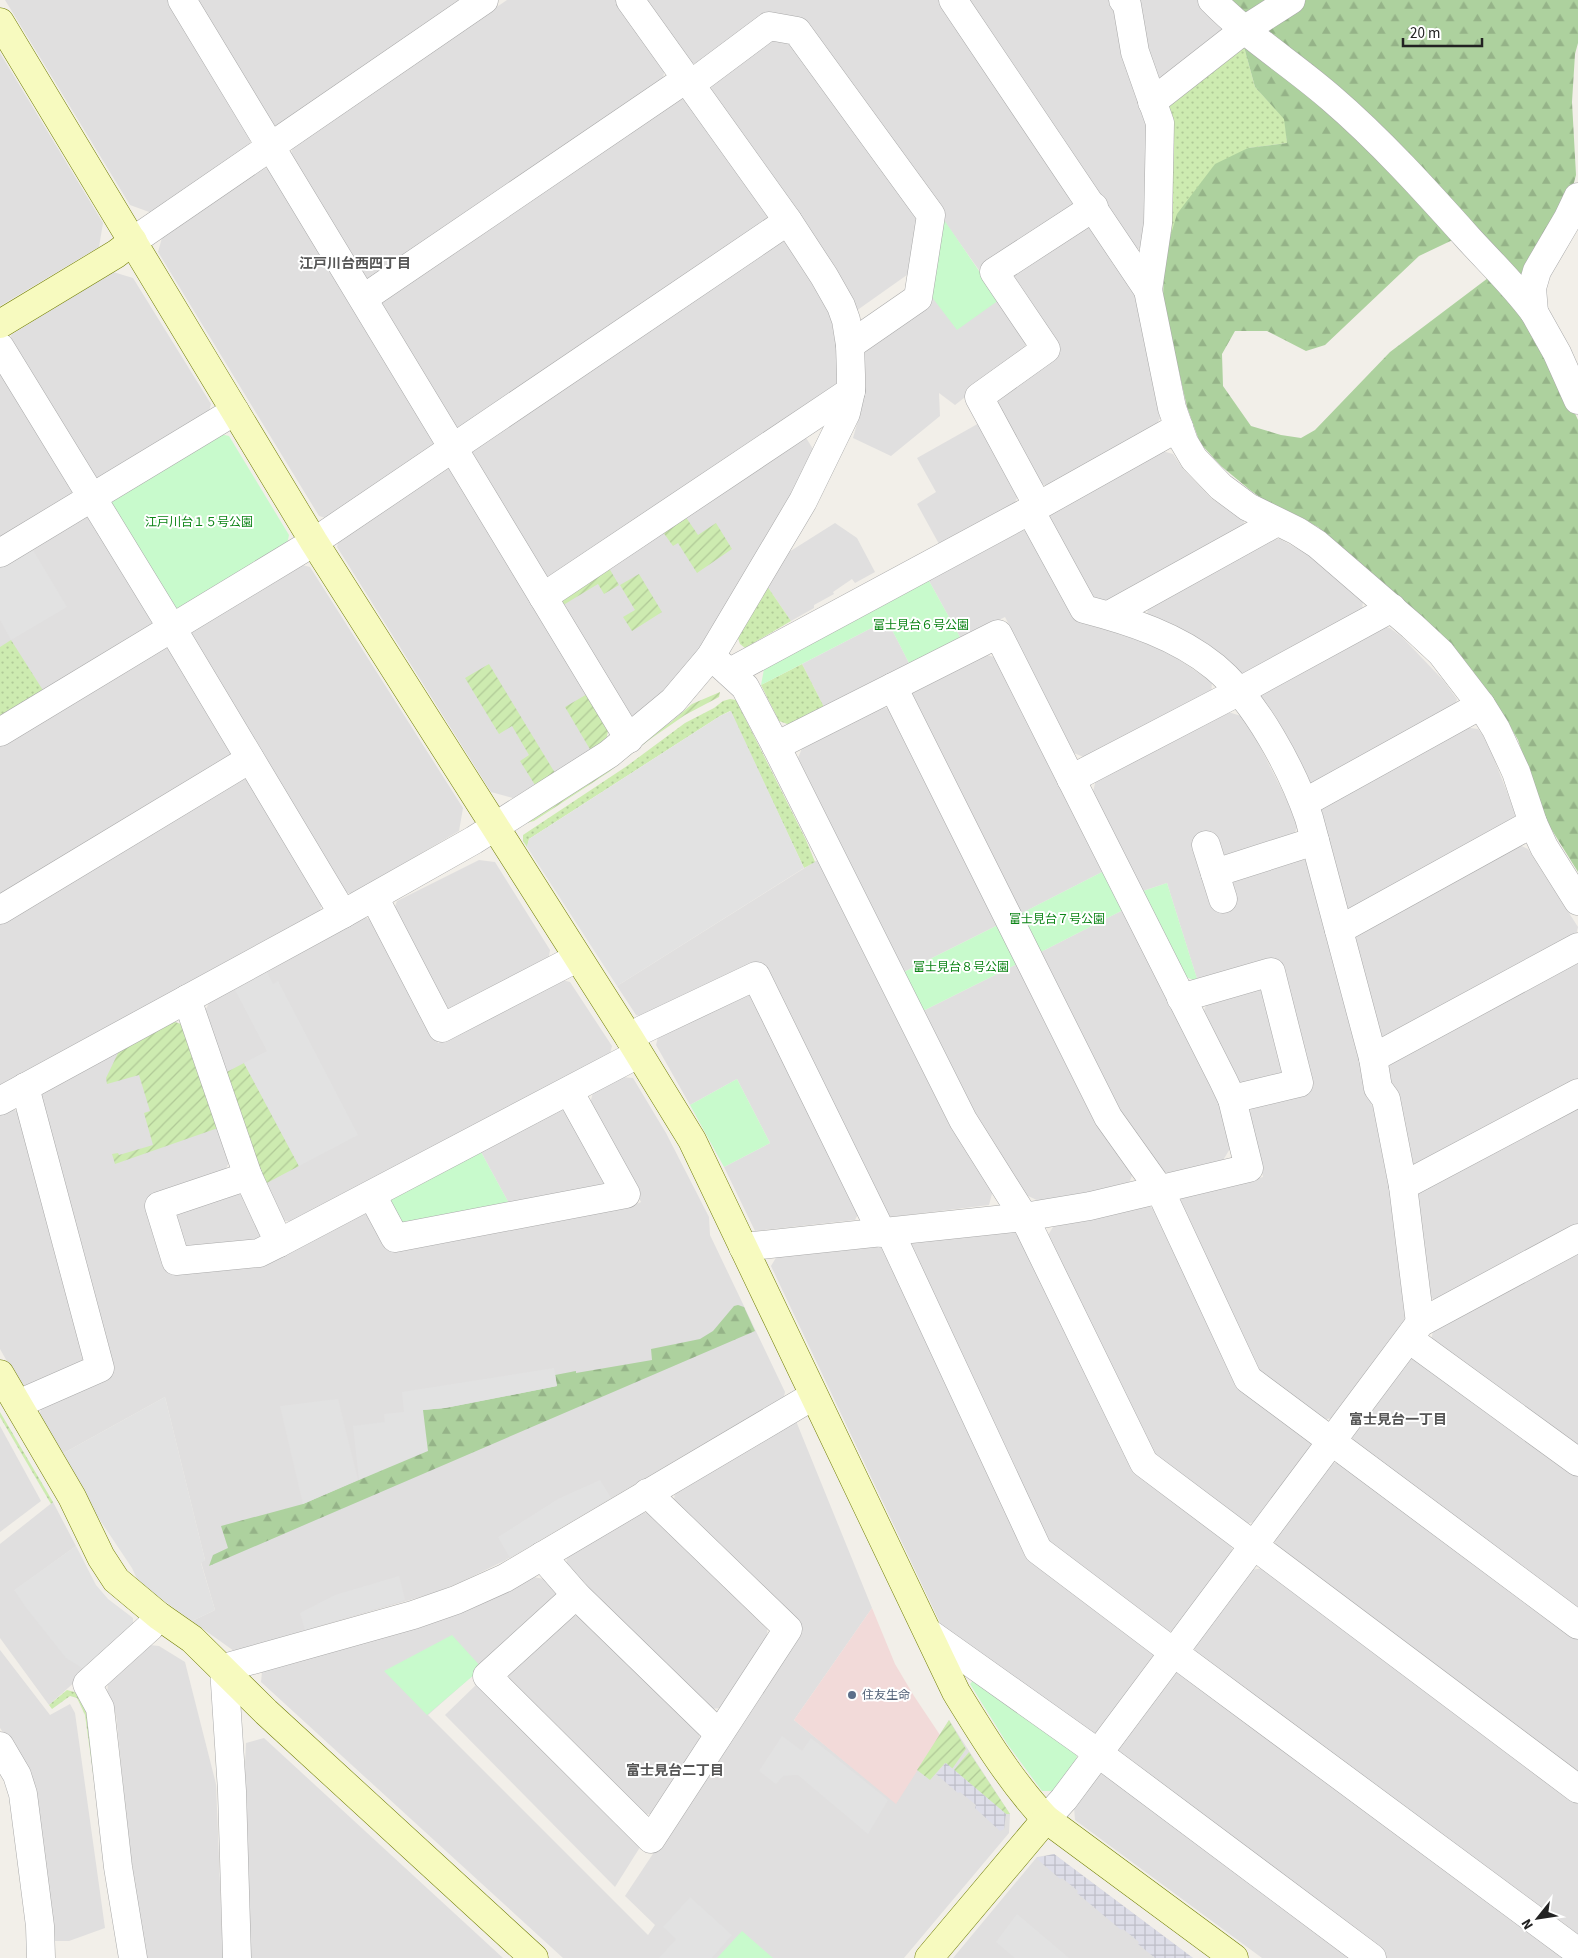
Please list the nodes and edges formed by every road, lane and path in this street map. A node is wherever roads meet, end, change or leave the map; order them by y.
1 (182, 0) edge
2 (484, 0) edge
3 (630, 0) edge
4 (953, 0) edge
5 (1123, 0) edge
6 (1212, 0) edge
7 (1291, 0) edge
8 (0, 22) edge
9 (1244, 30) junction
10 (688, 82) junction
11 (1152, 102) junction
12 (270, 146) junction
13 (1578, 196) edge
14 (1094, 207) junction
15 (788, 221) junction
16 (133, 241) junction
17 (1148, 290) junction
18 (364, 298) junction
19 (1534, 312) junction
20 (0, 324) edge
21 (850, 345) junction
22 (0, 347) edge
23 (851, 391) junction
24 (1578, 400) edge
25 (235, 411) junction
26 (1179, 427) junction
27 (453, 448) junction
28 (92, 498) junction
29 (1034, 508) junction
30 (1277, 522) junction
31 (314, 542) junction
32 (0, 553) edge
33 (543, 597) junction
34 (1392, 608) junction
35 (1109, 615) junction
36 (172, 628) junction
37 (721, 664) junction
38 (893, 687) junction
39 (1238, 692) junction
40 (1481, 705) junction
41 (0, 732) edge
42 (629, 738) junction
43 (776, 746) junction
44 (250, 759) junction
45 (1071, 779) junction
46 (1304, 803) junction
47 (1533, 823) junction
48 (495, 828) junction
49 (1315, 841) junction
50 (1206, 845) dead end
51 (1215, 873) junction
52 (374, 897) junction
53 (1222, 899) dead end
54 (1578, 901) edge
55 (0, 910) edge
56 (343, 914) junction
57 (1339, 930) junction
58 (1578, 947) edge
59 (577, 958) junction
60 (1181, 998) junction
61 (186, 999) junction
62 (634, 1047) junction
63 (1373, 1058) junction
64 (25, 1087) junction
65 (570, 1091) junction
66 (1578, 1093) edge
67 (0, 1100) edge
68 (1232, 1100) junction
69 (248, 1176) junction
70 (1403, 1186) junction
71 (1160, 1190) junction
72 (372, 1195) junction
73 (1024, 1217) junction
74 (886, 1232) junction
75 (1578, 1238) edge
76 (280, 1243) junction
77 (743, 1247) junction
78 (1415, 1331) junction
79 (0, 1374) edge
80 (813, 1396) junction
81 (18, 1404) junction
82 (1332, 1442) junction
83 (1578, 1462) edge
84 (647, 1494) junction
85 (1254, 1545) junction
86 (542, 1556) junction
87 (576, 1595) junction
88 (159, 1616) junction
89 (1578, 1625) edge
90 (929, 1633) junction
91 (1173, 1652) junction
92 (224, 1668) junction
93 (719, 1734) junction
94 (1098, 1753) junction
95 (4, 1759) edge
96 (1578, 1788) edge
97 (1046, 1819) junction
98 (1578, 1952) edge
99 (41, 1958) edge
100 (133, 1958) edge
101 (237, 1958) edge
102 (534, 1958) edge
103 (930, 1958) edge
104 (1234, 1958) edge
105 (1372, 1958) edge

1 - 12 street
2 - 12 street
3 - 10 street
4 - 14 street
5 - 11 street
6 - 9 street
7 - 9 street
8 - 16 street
9 - 11 street
9 - 19 street
10 - 15 street
10 - 18 street
10 - 21 street
11 - 17 street
12 - 16 street
12 - 18 street
13 - 19 street
14 - 17 street
14 - 29 street
15 - 21 street
15 - 27 street
16 - 20 street
16 - 25 street
17 - 26 street
18 - 27 street
19 - 24 street
21 - 23 street
22 - 28 street
23 - 33 street
23 - 37 street
25 - 28 street
25 - 31 street
26 - 29 street
26 - 30 street
27 - 31 street
27 - 33 street
28 - 32 street
28 - 36 street
29 - 35 street
29 - 37 street
30 - 34 street
30 - 35 street
31 - 36 street
31 - 48 street
33 - 42 street
34 - 39 street
34 - 40 street
35 - 39 street
36 - 41 street
36 - 44 street
37 - 42 street
37 - 43 street
38 - 43 street
38 - 45 street
38 - 71 street
39 - 45 street
39 - 46 street
40 - 46 street
40 - 47 street
42 - 48 street
43 - 73 street
44 - 55 street
44 - 56 street
45 - 60 street
46 - 49 street
47 - 54 street
47 - 57 street
48 - 52 street
48 - 59 street
49 - 51 street
49 - 57 street
50 - 51 street
51 - 53 street
52 - 56 street
52 - 59 street
56 - 61 street
57 - 63 street
58 - 63 street
59 - 62 street
60 - 68 street
60 - 68 street
61 - 64 street
61 - 69 street
62 - 65 street
62 - 74 street
62 - 77 street
63 - 70 street
64 - 67 street
64 - 81 street
65 - 72 street
65 - 72 street
66 - 70 street
68 - 71 street
69 - 76 street
69 - 76 street
70 - 78 street
71 - 73 street
71 - 82 street
72 - 76 street
73 - 74 street
73 - 85 street
74 - 77 street
74 - 91 street
75 - 78 street
77 - 80 street
78 - 82 street
78 - 83 street
79 - 81 street
80 - 84 street
80 - 90 street
81 - 88 street
82 - 85 street
82 - 89 street
84 - 86 street
84 - 93 street
85 - 91 street
85 - 96 street
86 - 87 street
86 - 92 street
87 - 93 street
87 - 93 street
88 - 92 street
88 - 100 street
90 - 94 street
90 - 97 street
91 - 94 street
91 - 98 street
92 - 101 street
92 - 102 street
94 - 97 street
94 - 105 street
95 - 99 street
97 - 103 street
97 - 104 street

